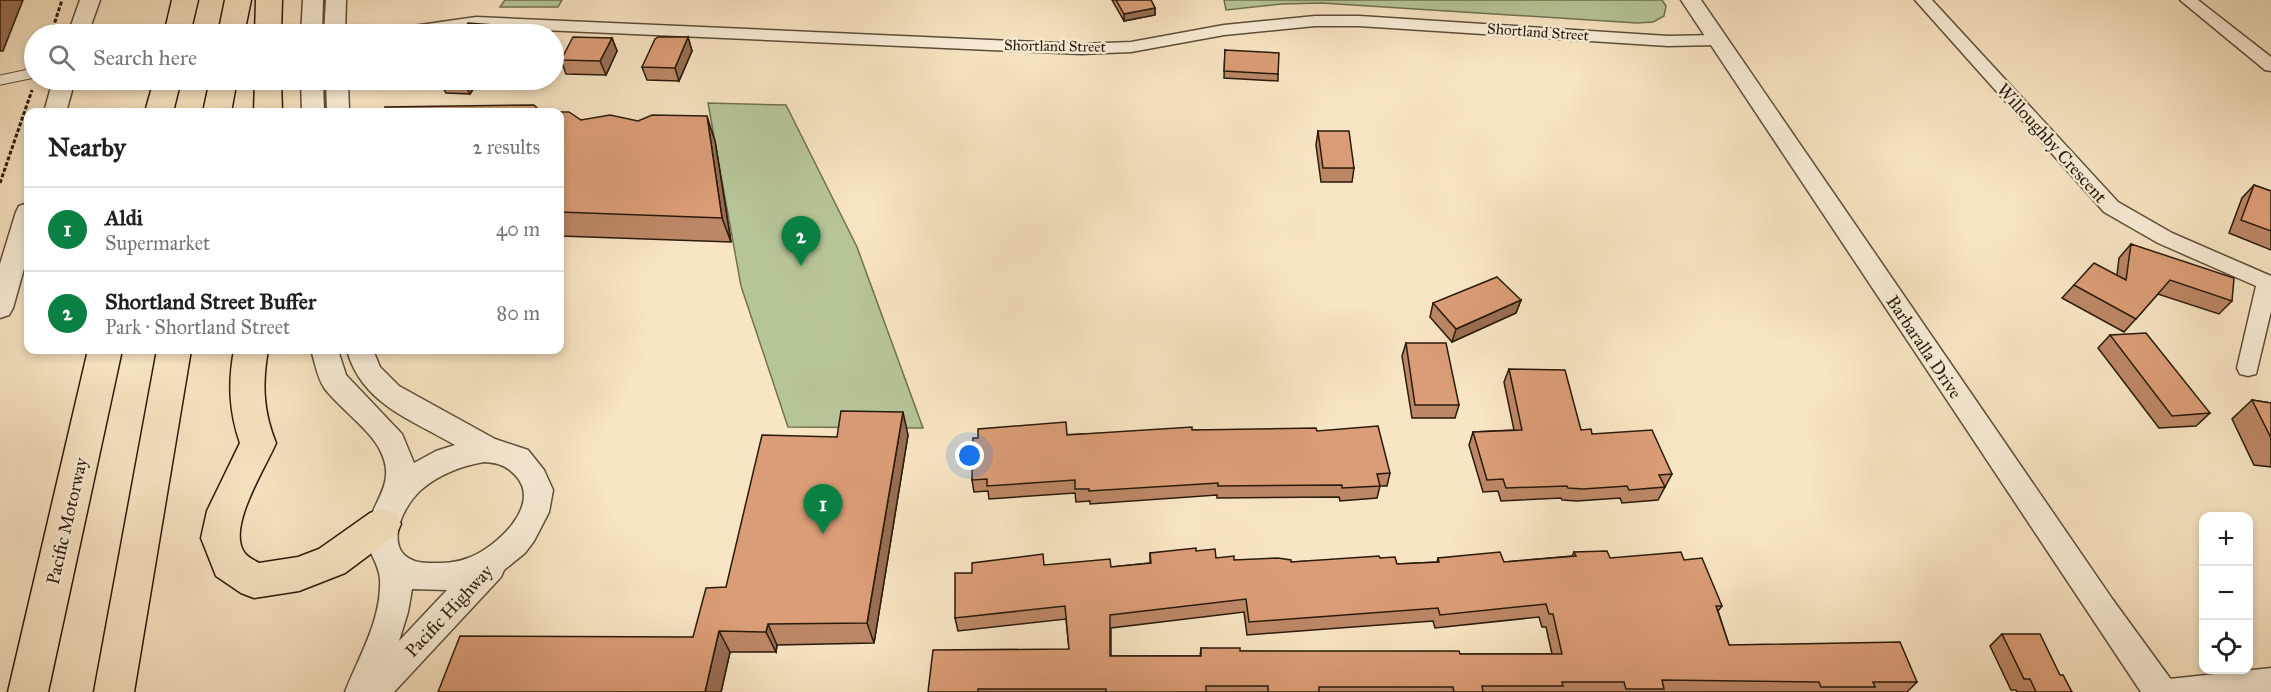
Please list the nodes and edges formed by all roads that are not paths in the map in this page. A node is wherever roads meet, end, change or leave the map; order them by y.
1 (90, 0) edge
2 (184, 0) edge
3 (237, 0) edge
4 (269, 0) edge
5 (313, 0) edge
6 (336, 0) edge
7 (1690, 0) edge
8 (1923, 0) edge
9 (2188, 0) edge
10 (82, 24) edge
11 (179, 24) edge
12 (233, 24) edge
13 (268, 24) edge
14 (312, 24) edge
15 (335, 24) edge
16 (462, 24) edge
17 (520, 24) edge
18 (564, 26) edge
19 (1717, 40) junction
20 (2271, 66) edge
21 (24, 75) edge
22 (0, 80) edge
23 (61, 90) edge
24 (164, 90) edge
25 (221, 90) edge
26 (268, 90) edge
27 (312, 90) edge
28 (337, 90) edge
29 (56, 108) edge
30 (160, 108) edge
31 (218, 108) edge
32 (268, 108) edge
33 (313, 108) edge
34 (338, 108) edge
35 (24, 222) edge
36 (7, 265) edge
37 (2269, 283) edge
38 (0, 308) edge
39 (104, 354) edge
40 (173, 354) edge
41 (250, 354) edge
42 (326, 354) edge
43 (362, 354) edge
44 (2248, 368) dead end
45 (489, 450) junction
46 (400, 493) junction
47 (383, 524) junction
48 (499, 557) junction
49 (394, 565) junction
50 (2271, 680) edge
51 (27, 692) edge
52 (114, 692) edge
53 (362, 692) edge
54 (376, 692) edge
55 (2160, 692) edge

1 - 10 street
2 - 11 highway
3 - 12 highway
4 - 13 highway
5 - 14 street
6 - 15 street
7 - 19 street, Barbaralla Drive
8 - 37 street, Willoughby Crescent
9 - 20 street
16 - 17 street, Shortland Street
18 - 19 street, Shortland Street
19 - 55 street, Barbaralla Drive
21 - 22 lane
23 - 29 street
24 - 30 highway
25 - 31 highway
26 - 32 highway
27 - 33 street
28 - 34 street
35 - 36 street
36 - 38 street
37 - 44 street
39 - 51 highway, Pacific Motorway
40 - 52 highway
41 - 47 highway
42 - 46 street
43 - 45 street
45 - 46 street
45 - 48 street
46 - 47 street
47 - 49 street
48 - 49 street
48 - 54 street, Pacific Highway
49 - 53 street, Pacific Highway
50 - 55 street

